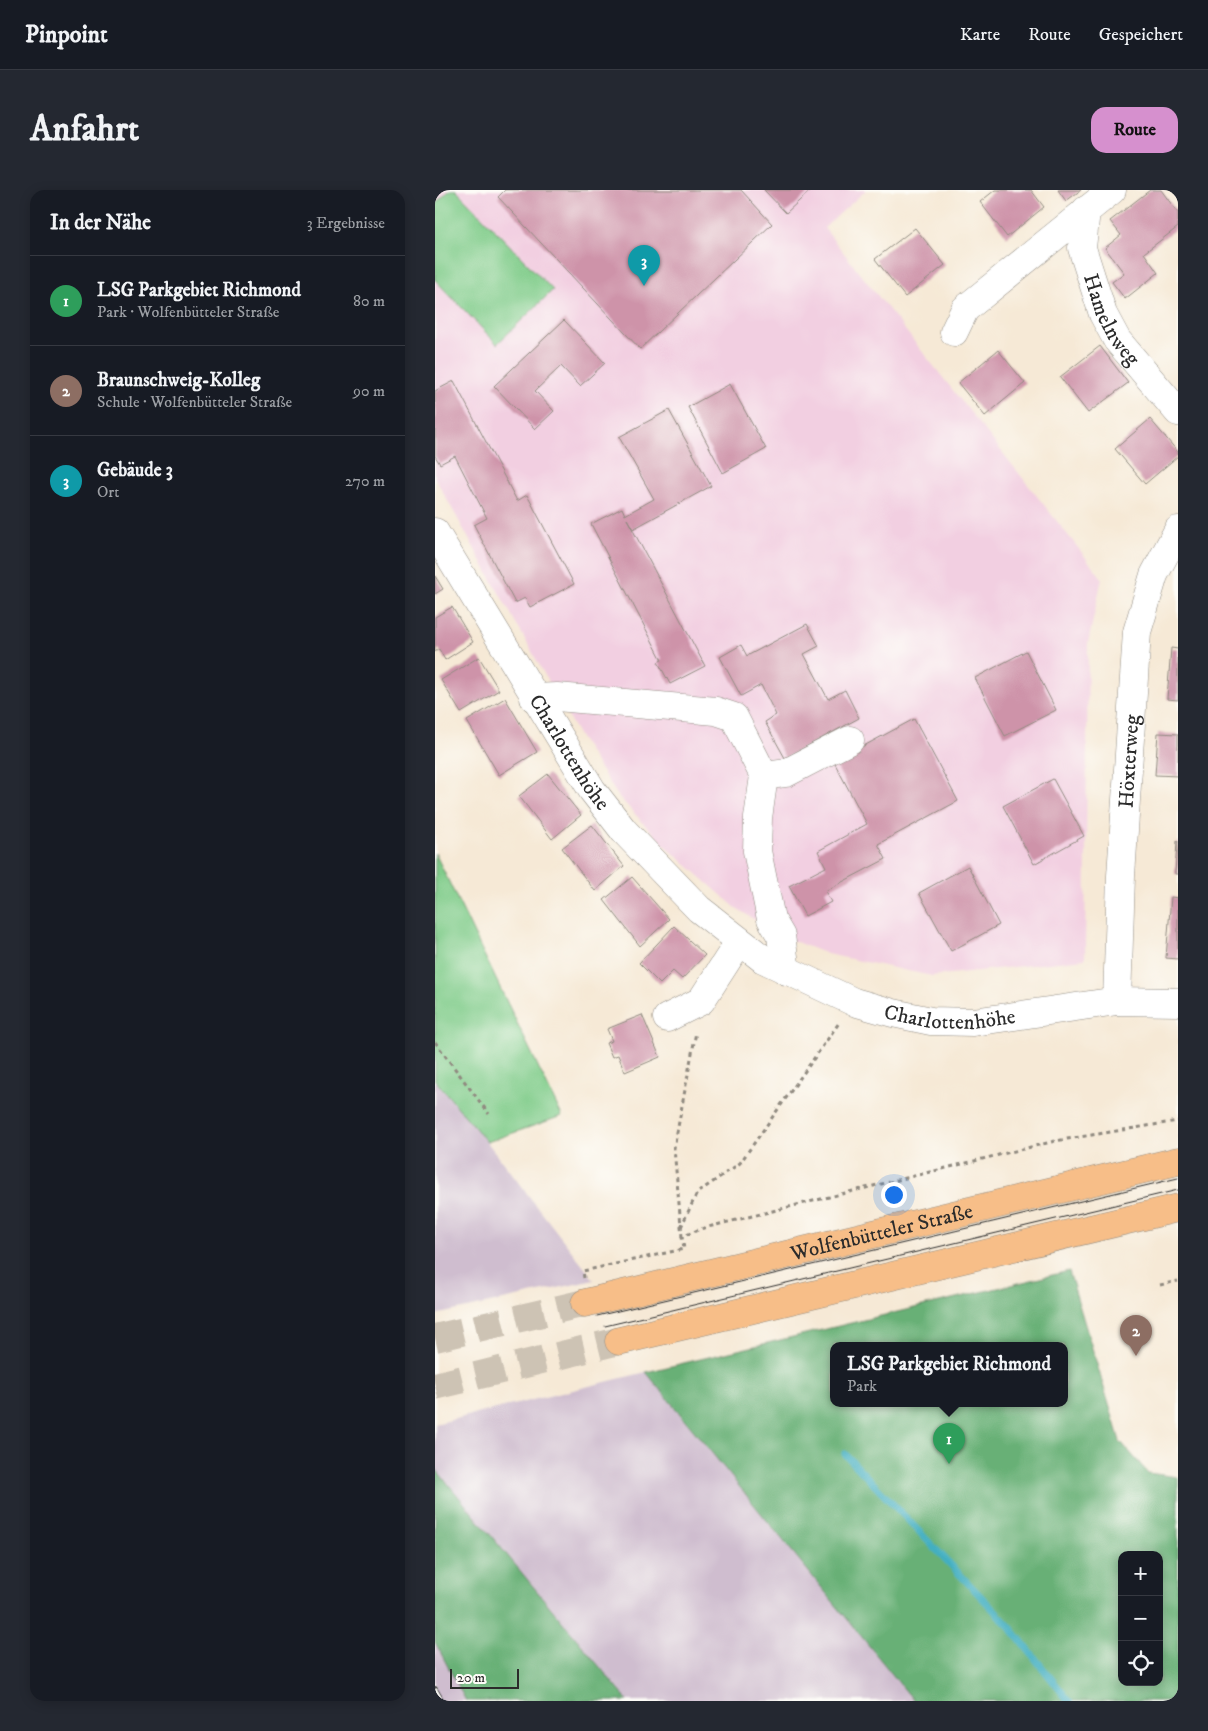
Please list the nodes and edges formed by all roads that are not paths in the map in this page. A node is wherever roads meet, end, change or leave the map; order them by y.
1 (1112, 190) edge
2 (1086, 210) junction
3 (955, 332) dead end
4 (1178, 412) edge
5 (1178, 530) edge
6 (435, 532) edge
7 (534, 698) junction
8 (850, 740) dead end
9 (764, 776) junction
10 (739, 942) junction
11 (786, 971) junction
12 (1117, 1001) junction
13 (1178, 1002) edge
14 (667, 1018) dead end
15 (1178, 1161) edge
16 (1178, 1208) edge
17 (585, 1291) tunnel mouth
18 (619, 1341) tunnel mouth

1 - 2 street
2 - 3 street
2 - 4 street, Hamelnweg
5 - 12 street, Höxterweg
6 - 7 street, Charlottenhöhe
7 - 9 street
7 - 10 street, Charlottenhöhe
8 - 9 street
9 - 11 street
10 - 11 street, Charlottenhöhe
10 - 14 street
11 - 12 street, Charlottenhöhe
12 - 13 street, Charlottenhöhe
15 - 17 main road, Wolfenbütteler Straße
16 - 18 main road

